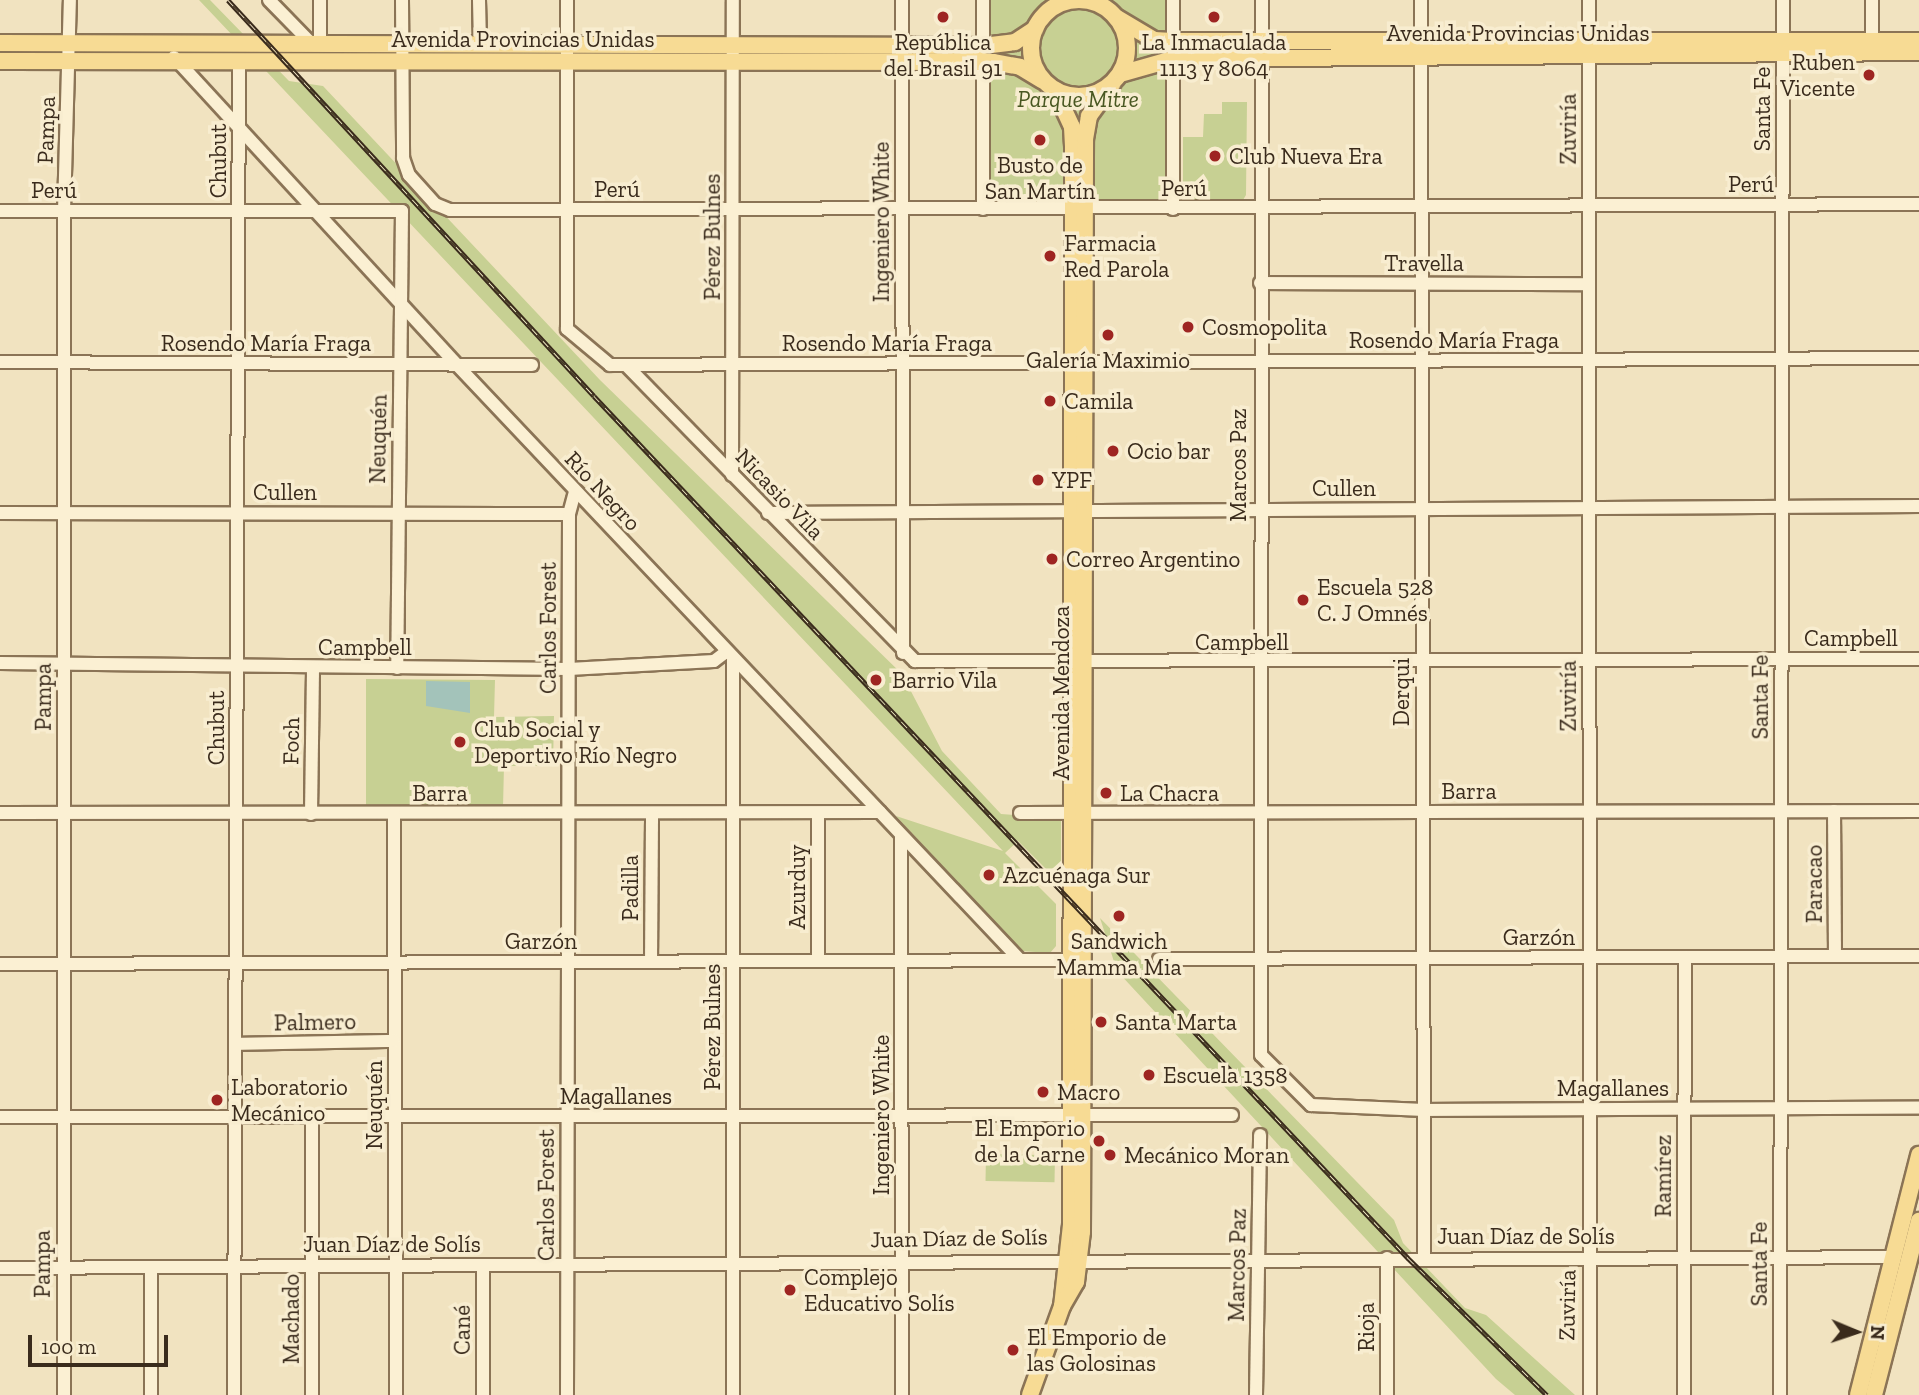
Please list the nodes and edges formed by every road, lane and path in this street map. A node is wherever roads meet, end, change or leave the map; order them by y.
1 (69, 0) edge
2 (270, 0) edge
3 (320, 0) edge
4 (402, 0) edge
5 (480, 0) edge
6 (567, 0) edge
7 (733, 0) edge
8 (902, 0) edge
9 (983, 0) edge
10 (1172, 0) edge
11 (1262, 0) edge
12 (1421, 0) edge
13 (1589, 0) edge
14 (1783, 0) edge
15 (1872, 0) edge
16 (1099, 3) edge
17 (1054, 5) edge
18 (1117, 18) junction
19 (1035, 29) junction
20 (1172, 41) junction
21 (1262, 41) junction
22 (1872, 41) junction
23 (1919, 41) edge
24 (0, 43) edge
25 (69, 43) junction
26 (162, 44) junction
27 (316, 44) junction
28 (480, 44) junction
29 (567, 45) junction
30 (1783, 47) junction
31 (1589, 48) junction
32 (1421, 49) junction
33 (1919, 52) edge
34 (402, 53) junction
35 (733, 53) junction
36 (902, 54) junction
37 (983, 54) junction
38 (1262, 58) junction
39 (1173, 59) junction
40 (0, 61) edge
41 (69, 61) junction
42 (239, 61) junction
43 (179, 62) junction
44 (567, 62) junction
45 (1116, 79) junction
46 (1049, 85) junction
47 (239, 126) junction
48 (1919, 204) edge
49 (1782, 205) junction
50 (1589, 206) junction
51 (1421, 207) junction
52 (1260, 208) junction
53 (902, 209) junction
54 (983, 209) junction
55 (1079, 209) junction
56 (1173, 209) junction
57 (567, 210) junction
58 (733, 210) junction
59 (0, 211) edge
60 (64, 211) junction
61 (239, 211) junction
62 (314, 211) junction
63 (401, 211) joint
64 (1260, 283) junction
65 (1421, 284) junction
66 (1589, 284) junction
67 (399, 302) junction
68 (1919, 358) edge
69 (1782, 359) junction
70 (1589, 360) junction
71 (1422, 361) junction
72 (0, 362) edge
73 (1260, 362) junction
74 (64, 363) junction
75 (1079, 363) junction
76 (238, 364) junction
77 (733, 364) junction
78 (903, 364) junction
79 (399, 365) junction
80 (457, 365) junction
81 (532, 365) dead end
82 (626, 365) junction
83 (732, 475) junction
84 (575, 492) junction
85 (1919, 506) edge
86 (1782, 507) junction
87 (1589, 508) junction
88 (1259, 509) junction
89 (1422, 509) junction
90 (1078, 511) junction
91 (0, 513) edge
92 (63, 513) junction
93 (237, 513) junction
94 (398, 513) junction
95 (768, 513) junction
96 (903, 513) junction
97 (569, 514) junction
98 (903, 653) junction
99 (729, 656) junction
100 (1919, 659) edge
101 (1782, 660) junction
102 (1588, 661) junction
103 (1422, 662) junction
104 (0, 663) edge
105 (1259, 663) junction
106 (1078, 664) junction
107 (64, 665) junction
108 (237, 668) junction
109 (313, 668) junction
110 (397, 668) junction
111 (569, 669) junction
112 (1919, 810) edge
113 (1588, 811) junction
114 (1781, 811) junction
115 (1834, 811) junction
116 (880, 812) junction
117 (1259, 812) junction
118 (1423, 812) junction
119 (0, 813) edge
120 (63, 813) junction
121 (733, 813) junction
122 (818, 813) junction
123 (1020, 813) dead end
124 (1077, 813) junction
125 (236, 814) junction
126 (311, 814) junction
127 (394, 814) junction
128 (568, 814) junction
129 (652, 814) junction
130 (901, 836) junction
131 (1835, 956) junction
132 (1919, 956) edge
133 (1685, 957) junction
134 (1781, 957) junction
135 (1588, 958) junction
136 (1423, 959) junction
137 (1020, 960) junction
138 (1077, 960) junction
139 (1159, 960) dead end
140 (1258, 960) junction
141 (818, 961) junction
142 (902, 961) junction
143 (394, 962) junction
144 (568, 962) junction
145 (651, 962) junction
146 (236, 963) junction
147 (733, 963) junction
148 (0, 964) edge
149 (64, 964) junction
150 (394, 1041) junction
151 (236, 1044) junction
152 (1307, 1104) joint
153 (1919, 1107) edge
154 (1684, 1108) junction
155 (1781, 1108) junction
156 (1588, 1109) junction
157 (1424, 1110) junction
158 (1077, 1115) junction
159 (1232, 1115) dead end
160 (64, 1116) junction
161 (733, 1116) junction
162 (902, 1116) junction
163 (0, 1117) edge
164 (568, 1117) junction
165 (235, 1118) junction
166 (312, 1118) junction
167 (395, 1118) junction
168 (1260, 1135) dead end
169 (1919, 1155) edge
170 (1919, 1221) edge
171 (1893, 1256) junction
172 (1914, 1256) edge
173 (1387, 1258) junction
174 (1424, 1258) junction
175 (1588, 1258) junction
176 (1780, 1258) junction
177 (1074, 1259) junction
178 (1258, 1259) junction
179 (1684, 1259) junction
180 (902, 1261) junction
181 (567, 1265) junction
182 (733, 1265) junction
183 (395, 1266) junction
184 (483, 1266) junction
185 (235, 1267) junction
186 (312, 1267) junction
187 (0, 1268) edge
188 (63, 1268) junction
189 (151, 1268) junction
190 (1589, 1394) edge
191 (64, 1395) edge
192 (151, 1395) edge
193 (234, 1395) edge
194 (312, 1395) edge
195 (396, 1395) edge
196 (483, 1395) edge
197 (567, 1395) edge
198 (733, 1395) edge
199 (902, 1395) edge
200 (1030, 1395) edge
201 (1256, 1395) edge
202 (1387, 1395) edge
203 (1684, 1395) edge
204 (1780, 1395) edge
205 (1858, 1395) edge
206 (1874, 1395) edge

1 - 25 street, Pampa
2 - 27 street
3 - 27 street
4 - 34 street
5 - 28 street
6 - 29 street
7 - 35 street, Pérez Bulnes
8 - 36 street, Ingeniero White
9 - 37 street
10 - 20 street
11 - 21 street, Marcos Paz
12 - 32 street, Derqui
13 - 31 street, Zuviría
14 - 30 street, Santa Fe
15 - 22 street
16 - 17 main road
16 - 18 main road
17 - 19 main road
18 - 20 main road, Avenida Provincias Unidas
18 - 45 main road
19 - 37 main road, Avenida Provincias Unidas
19 - 46 main road
20 - 21 main road, Avenida Provincias Unidas
21 - 32 main road, Avenida Provincias Unidas
21 - 38 street, Marcos Paz
22 - 23 main road, Avenida Provincias Unidas
22 - 30 main road, Avenida Provincias Unidas
24 - 25 main road, Avenida Provincias Unidas
25 - 26 main road, Avenida Provincias Unidas
25 - 41 street, Pampa
26 - 27 main road, Avenida Provincias Unidas
26 - 43 street, Río Negro
27 - 34 main road, Avenida Provincias Unidas
28 - 29 main road, Avenida Provincias Unidas
28 - 34 main road, Avenida Provincias Unidas
29 - 35 main road, Avenida Provincias Unidas
29 - 44 street
30 - 31 main road, Avenida Provincias Unidas
30 - 33 main road, Avenida Provincias Unidas
30 - 49 street, Santa Fe
31 - 32 main road, Avenida Provincias Unidas
31 - 50 street, Zuviría
32 - 38 main road, Avenida Provincias Unidas
32 - 51 street, Derqui
34 - 42 main road, Avenida Provincias Unidas
34 - 44 main road, Avenida Provincias Unidas
34 - 57 street, Perú
35 - 36 main road, Avenida Provincias Unidas
35 - 44 main road, Avenida Provincias Unidas
35 - 58 street, Pérez Bulnes
36 - 37 main road, Avenida Provincias Unidas
36 - 53 street, Ingeniero White
37 - 46 main road, Avenida Provincias Unidas
37 - 54 street
38 - 39 main road, Avenida Provincias Unidas
38 - 52 street, Marcos Paz
39 - 45 main road, Avenida Provincias Unidas
39 - 56 street
40 - 41 main road, Avenida Provincias Unidas
41 - 43 main road, Avenida Provincias Unidas
41 - 60 street, Pampa
42 - 43 main road, Avenida Provincias Unidas
42 - 47 street, Chubut
43 - 47 street, Río Negro
44 - 57 street
45 - 46 main road
45 - 55 main road, Avenida Mendoza
46 - 55 main road, Avenida Mendoza
47 - 61 street, Chubut
47 - 62 street, Río Negro
48 - 49 street, Perú
49 - 50 street, Perú
49 - 69 street, Santa Fe
50 - 51 street, Perú
50 - 66 street, Zuviría
51 - 52 street, Perú
51 - 65 street, Derqui
52 - 56 street, Perú
52 - 64 street, Marcos Paz
53 - 54 street, Perú
53 - 58 street, Perú
53 - 78 street, Ingeniero White
54 - 55 street, Perú
55 - 56 street, Perú
55 - 75 main road, Avenida Mendoza
57 - 58 street, Perú
57 - 82 street, Rosendo María Fraga
58 - 77 street, Pérez Bulnes
59 - 60 street, Perú
60 - 61 street, Perú
60 - 74 street, Pampa
61 - 62 street, Perú
61 - 76 street, Chubut
62 - 63 street, Perú
62 - 67 street, Río Negro
63 - 67 street, Neuquén
64 - 65 street, Travella
64 - 73 street, Marcos Paz
65 - 66 street, Travella
65 - 71 street, Derqui
66 - 70 street, Zuviría
67 - 79 street, Neuquén
67 - 80 street, Río Negro
68 - 69 street, Rosendo María Fraga
69 - 70 street, Rosendo María Fraga
69 - 86 street, Santa Fe
70 - 71 street, Rosendo María Fraga
70 - 87 street, Zuviría
71 - 73 street, Rosendo María Fraga
71 - 89 street, Derqui
72 - 74 street, Rosendo María Fraga
73 - 75 street, Rosendo María Fraga
73 - 88 street, Marcos Paz
74 - 76 street, Rosendo María Fraga
74 - 92 street, Pampa
75 - 78 street, Rosendo María Fraga
75 - 90 main road, Avenida Mendoza
76 - 79 street, Rosendo María Fraga
76 - 93 street, Chubut
77 - 78 street, Rosendo María Fraga
77 - 82 street, Rosendo María Fraga
77 - 83 street, Pérez Bulnes
78 - 96 street, Ingeniero White
79 - 80 street, Rosendo María Fraga
79 - 94 street, Neuquén
80 - 81 street, Rosendo María Fraga
80 - 84 street, Río Negro
82 - 83 street, Nicasio Vila
83 - 95 street, Nicasio Vila
84 - 97 street, Carlos Forest
84 - 99 street, Río Negro
85 - 86 street, Cullen
86 - 87 street, Cullen
86 - 101 street, Santa Fe
87 - 89 street, Cullen
87 - 102 street, Zuviría
88 - 89 street, Cullen
88 - 90 street, Cullen
88 - 105 street, Marcos Paz
89 - 103 street, Derqui
90 - 96 street, Cullen
90 - 106 main road, Avenida Mendoza
91 - 92 street, Cullen
92 - 93 street, Cullen
92 - 107 street, Pampa
93 - 94 street, Cullen
93 - 108 street, Chubut
94 - 97 street, Cullen
94 - 110 street, Neuquén
95 - 96 street, Cullen
95 - 98 street, Nicasio Vila
96 - 98 street, Ingeniero White
97 - 111 street, Carlos Forest
98 - 106 street, Campbell
99 - 111 street, Campbell
99 - 116 street, Río Negro
99 - 121 street, Pérez Bulnes
100 - 101 street, Campbell
101 - 102 street, Campbell
101 - 114 street, Santa Fe
102 - 103 street, Campbell
102 - 113 street, Zuviría
103 - 105 street, Campbell
103 - 118 street, Derqui
104 - 107 street, Campbell
105 - 106 street, Campbell
105 - 117 street, Marcos Paz
106 - 124 main road, Avenida Mendoza
107 - 108 street, Campbell
107 - 120 street, Pampa
108 - 109 street, Campbell
108 - 125 street, Chubut
109 - 110 street, Campbell
109 - 126 street, Foch
110 - 111 street, Campbell
111 - 128 street, Carlos Forest
112 - 115 street, Barra
113 - 114 street, Barra
113 - 118 street, Barra
113 - 135 street, Zuviría
114 - 115 street, Barra
114 - 134 street, Santa Fe
115 - 131 street, Paracao
116 - 122 street, Barra
116 - 130 street, Río Negro
117 - 118 street, Barra
117 - 124 street, Barra
117 - 140 street, Marcos Paz
118 - 136 street, Derqui
119 - 120 street, Barra
120 - 125 street, Barra
120 - 149 street, Pampa
121 - 122 street, Barra
121 - 129 street, Barra
121 - 147 street, Pérez Bulnes
122 - 141 street, Azurduy
123 - 124 street, Barra
124 - 138 main road, Avenida Mendoza
125 - 126 street, Barra
125 - 146 street, Chubut
126 - 127 street, Barra
127 - 128 street, Barra
127 - 143 street, Neuquén
128 - 129 street, Barra
128 - 144 street, Carlos Forest
129 - 145 street, Padilla
130 - 137 street, Río Negro
130 - 142 street, Ingeniero White
131 - 132 street, Garzón
131 - 134 street, Garzón
133 - 134 street, Garzón
133 - 135 street, Garzón
133 - 154 street, Ramírez
134 - 155 street, Santa Fe
135 - 136 street, Garzón
135 - 156 street, Zuviría
136 - 140 street, Garzón
136 - 157 street, Derqui
137 - 138 street, Garzón
137 - 142 street, Garzón
138 - 158 main road, Avenida Mendoza
139 - 140 street, Garzón
140 - 152 street, Marcos Paz
141 - 142 street, Garzón
141 - 147 street, Garzón
142 - 162 street, Ingeniero White
143 - 144 street, Garzón
143 - 146 street, Garzón
143 - 150 street, Neuquén
144 - 145 street, Garzón
144 - 164 street, Carlos Forest
145 - 147 street, Garzón
146 - 149 street, Garzón
146 - 151 street, Chubut
147 - 161 street, Pérez Bulnes
148 - 149 street, Garzón
149 - 160 street, Pampa
150 - 151 street, Palmero
150 - 167 street, Neuquén
151 - 165 street, Chubut
152 - 157 street, Magallanes
153 - 155 street, Magallanes
154 - 155 street, Magallanes
154 - 156 street, Magallanes
154 - 179 street, Ramírez
155 - 176 street, Santa Fe
156 - 157 street, Magallanes
156 - 175 street, Zuviría
157 - 174 street, Derqui
158 - 159 street, Magallanes
158 - 162 street, Magallanes
158 - 177 main road, Avenida Mendoza
160 - 163 street, Magallanes
160 - 165 street, Magallanes
160 - 188 street, Pampa
161 - 162 street, Magallanes
161 - 164 street, Magallanes
161 - 182 street, Pérez Bulnes
162 - 180 street, Ingeniero White
164 - 167 street, Magallanes
164 - 181 street, Carlos Forest
165 - 166 street, Magallanes
165 - 185 street, Chubut
166 - 167 street, Magallanes
166 - 186 street, Machado
167 - 183 street, Neuquén
168 - 178 street, Marcos Paz
169 - 171 main road
170 - 172 main road
171 - 172 main road, Juan Díaz de Solís
171 - 176 street, Juan Díaz de Solís
171 - 205 main road
172 - 206 main road
173 - 174 street, Juan Díaz de Solís
173 - 178 street, Juan Díaz de Solís
173 - 202 street, Rioja
174 - 175 street, Juan Díaz de Solís
175 - 179 street, Juan Díaz de Solís
175 - 190 street, Zuviría
176 - 179 street, Juan Díaz de Solís
176 - 204 street, Santa Fe
177 - 178 street, Juan Díaz de Solís
177 - 180 street, Juan Díaz de Solís
177 - 200 main road, Avenida Mendoza
178 - 201 street, Marcos Paz
179 - 203 street, Ramírez
180 - 182 street, Juan Díaz de Solís
180 - 199 street, Ingeniero White
181 - 182 street, Juan Díaz de Solís
181 - 184 street, Juan Díaz de Solís
181 - 197 street, Carlos Forest
182 - 198 street, Pérez Bulnes
183 - 184 street, Juan Díaz de Solís
183 - 186 street, Juan Díaz de Solís
183 - 195 street, Neuquén
184 - 196 street, Cané
185 - 186 street, Juan Díaz de Solís
185 - 189 street, Juan Díaz de Solís
185 - 193 street, Chubut
186 - 194 street, Machado
187 - 188 street, Juan Díaz de Solís
188 - 189 street, Juan Díaz de Solís
188 - 191 street, Pampa
189 - 192 street

